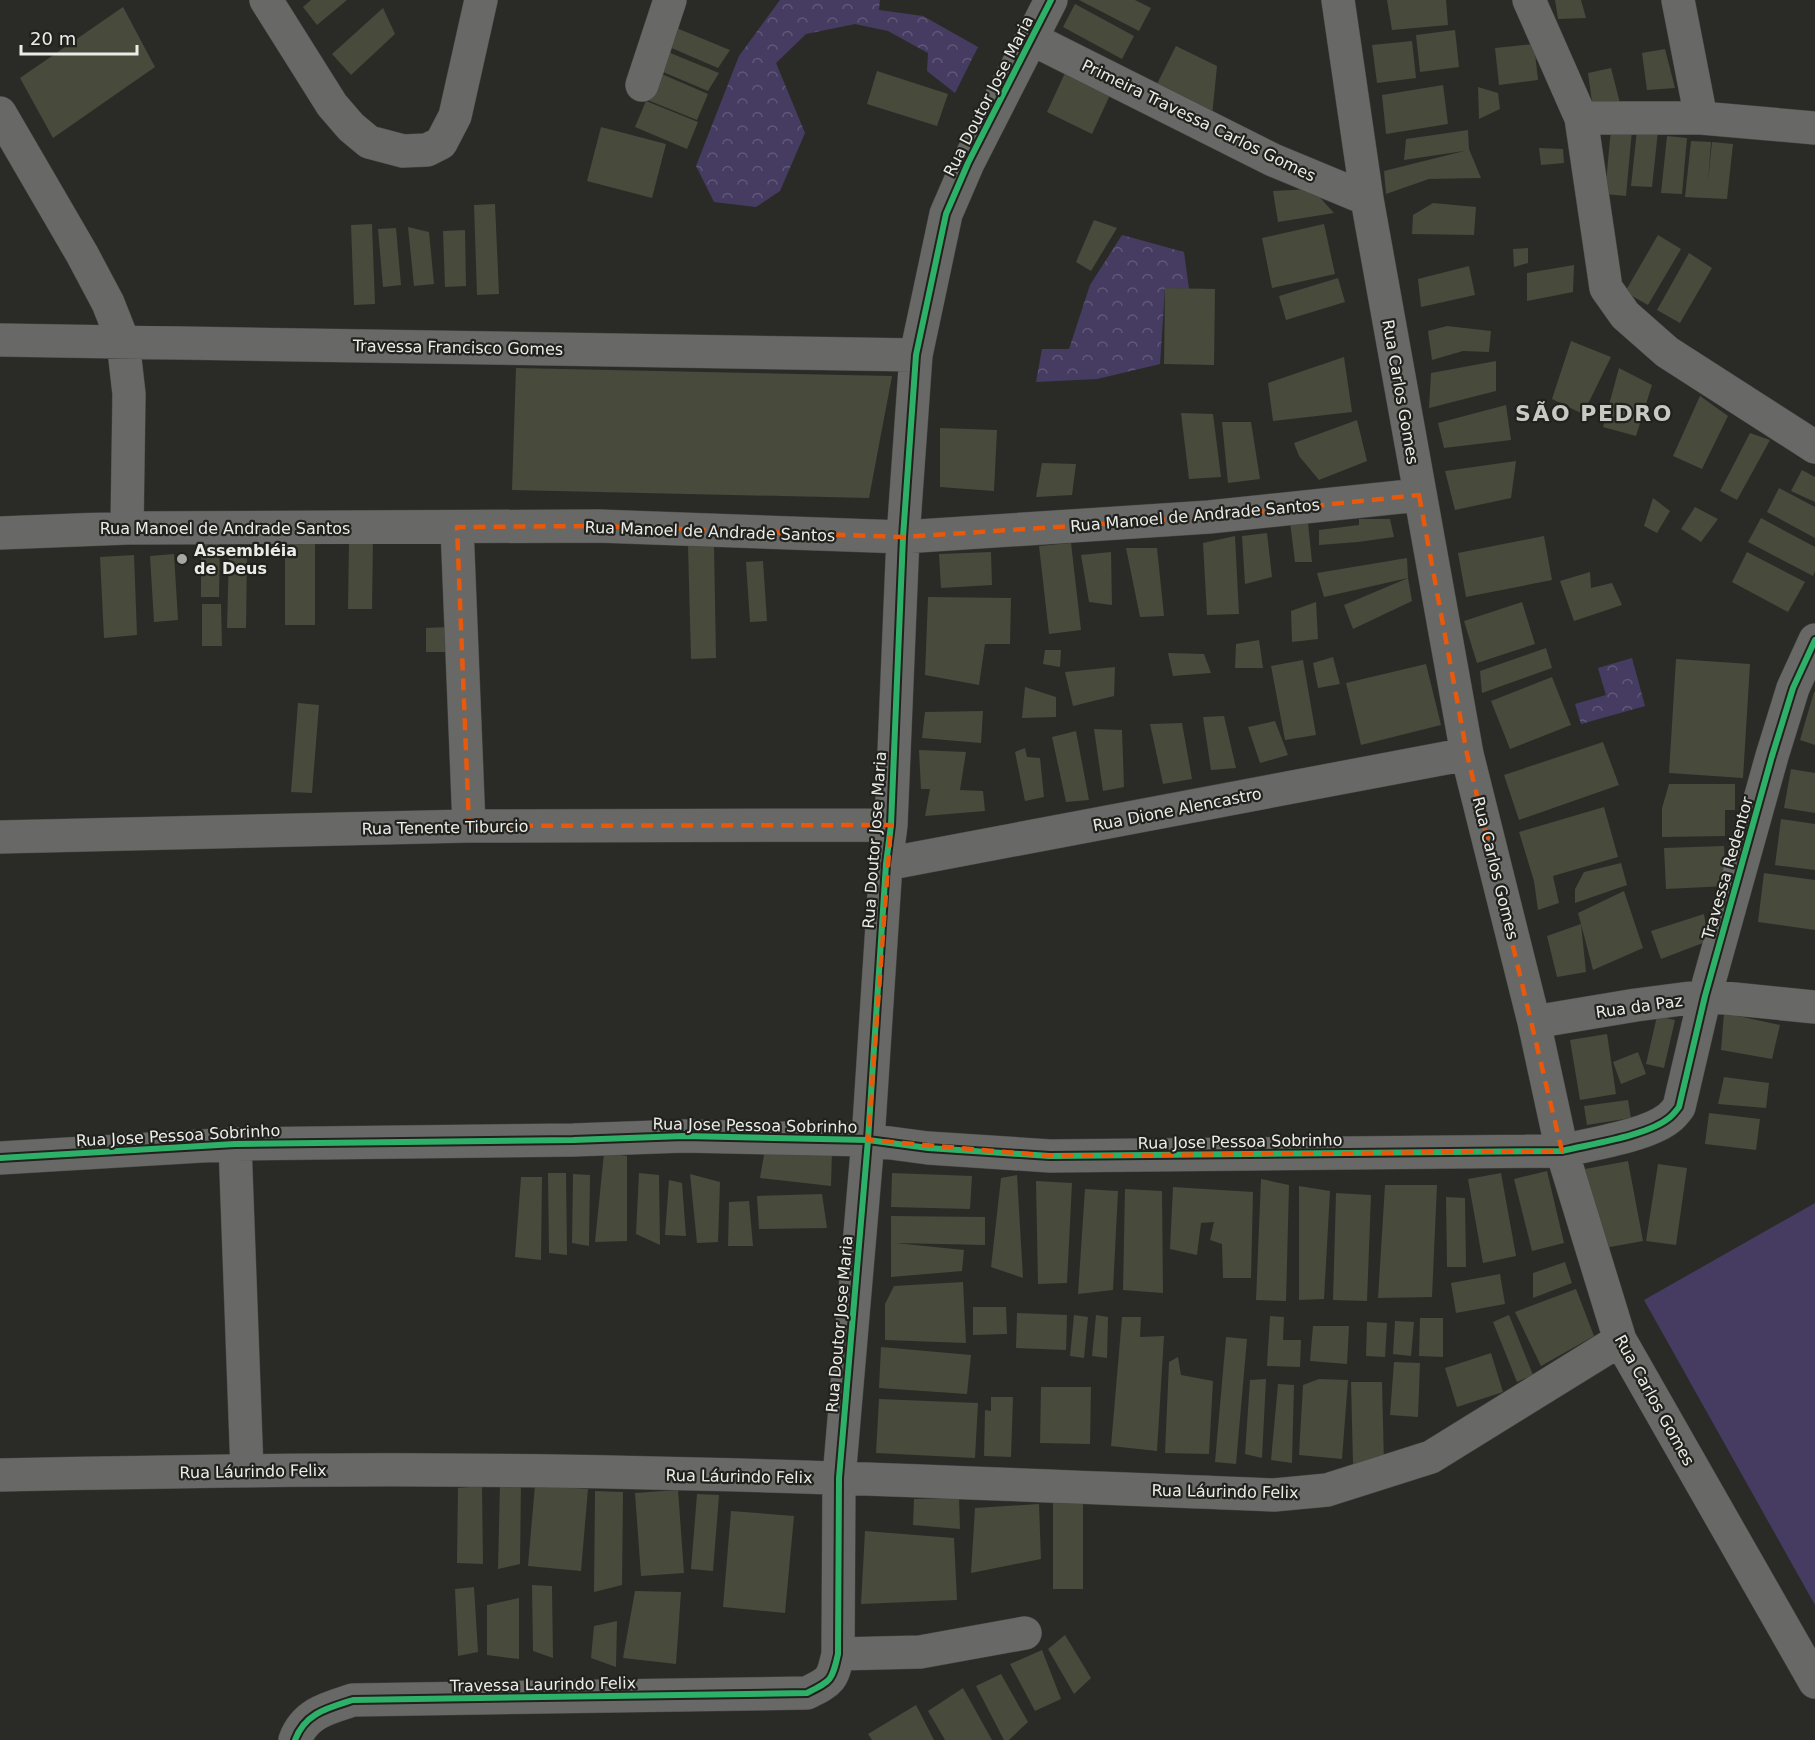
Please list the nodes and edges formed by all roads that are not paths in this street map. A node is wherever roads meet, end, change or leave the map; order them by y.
1 (266, 0) edge
2 (481, 0) edge
3 (670, 0) edge
4 (1051, 0) edge
5 (1338, 0) edge
6 (1529, 0) edge
7 (1678, 0) edge
8 (1032, 39) junction
9 (642, 85) dead end
10 (0, 113) edge
11 (1581, 118) junction
12 (1701, 118) junction
13 (1815, 129) edge
14 (1367, 199) junction
15 (0, 340) edge
16 (123, 341) junction
17 (916, 355) junction
18 (1815, 447) edge
19 (1419, 495) junction
20 (457, 527) junction
21 (127, 528) junction
22 (0, 533) edge
23 (903, 537) junction
24 (1815, 640) edge
25 (1467, 754) junction
26 (891, 825) junction
27 (469, 826) junction
28 (0, 837) edge
29 (886, 864) junction
30 (1706, 996) junction
31 (1815, 1007) edge
32 (1534, 1022) junction
33 (1679, 1107) joint
34 (868, 1140) junction
35 (235, 1144) junction
36 (1562, 1151) junction
37 (0, 1158) edge
38 (1620, 1340) junction
39 (247, 1470) junction
40 (0, 1475) edge
41 (838, 1478) junction
42 (1024, 1633) dead end
43 (838, 1654) junction
44 (1815, 1682) edge
45 (807, 1693) joint
46 (295, 1739) edge

1 - 2 street
3 - 9 street
4 - 8 street, Rua Doutor Jose Maria
5 - 14 street, Rua Carlos Gomes
6 - 11 street
7 - 12 street
8 - 14 street, Primeira Travessa Carlos Gomes
8 - 17 street, Rua Doutor Jose Maria
10 - 16 street
11 - 12 street
11 - 18 street
12 - 13 street
14 - 19 street, Rua Carlos Gomes
15 - 16 street, Travessa Francisco Gomes
16 - 17 street, Travessa Francisco Gomes
16 - 21 street
17 - 23 street, Rua Doutor Jose Maria
19 - 23 street, Rua Manoel de Andrade Santos
19 - 25 street, Rua Carlos Gomes
20 - 21 street, Rua Manoel de Andrade Santos
20 - 23 street, Rua Manoel de Andrade Santos
20 - 27 street
21 - 22 street, Rua Manoel de Andrade Santos
23 - 26 street, Rua Doutor Jose Maria
24 - 30 street, Travessa Redentor
25 - 29 street, Rua Dione Alencastro
25 - 32 street, Rua Carlos Gomes
26 - 27 street, Rua Tenente Tiburcio
26 - 29 street, Rua Doutor Jose Maria
27 - 28 street, Rua Tenente Tiburcio
29 - 34 street, Rua Doutor Jose Maria
30 - 31 street, Rua da Paz
30 - 32 street, Rua da Paz
30 - 33 street, Travessa Redentor
32 - 36 street, Rua Carlos Gomes
33 - 36 street, Rua Jose Pessoa Sobrinho
34 - 35 street, Rua Jose Pessoa Sobrinho
34 - 36 street, Rua Jose Pessoa Sobrinho
34 - 41 street, Rua Doutor Jose Maria
35 - 37 street, Rua Jose Pessoa Sobrinho
35 - 39 street
36 - 38 street, Rua Carlos Gomes
38 - 41 street, Rua Láurindo Felix
38 - 44 street, Rua Carlos Gomes
39 - 40 street, Rua Láurindo Felix
39 - 41 street, Rua Láurindo Felix
41 - 43 street, Rua Doutor Jose Maria
42 - 43 street
43 - 45 street, Rua Doutor Jose Maria
45 - 46 street, Travessa Laurindo Felix

